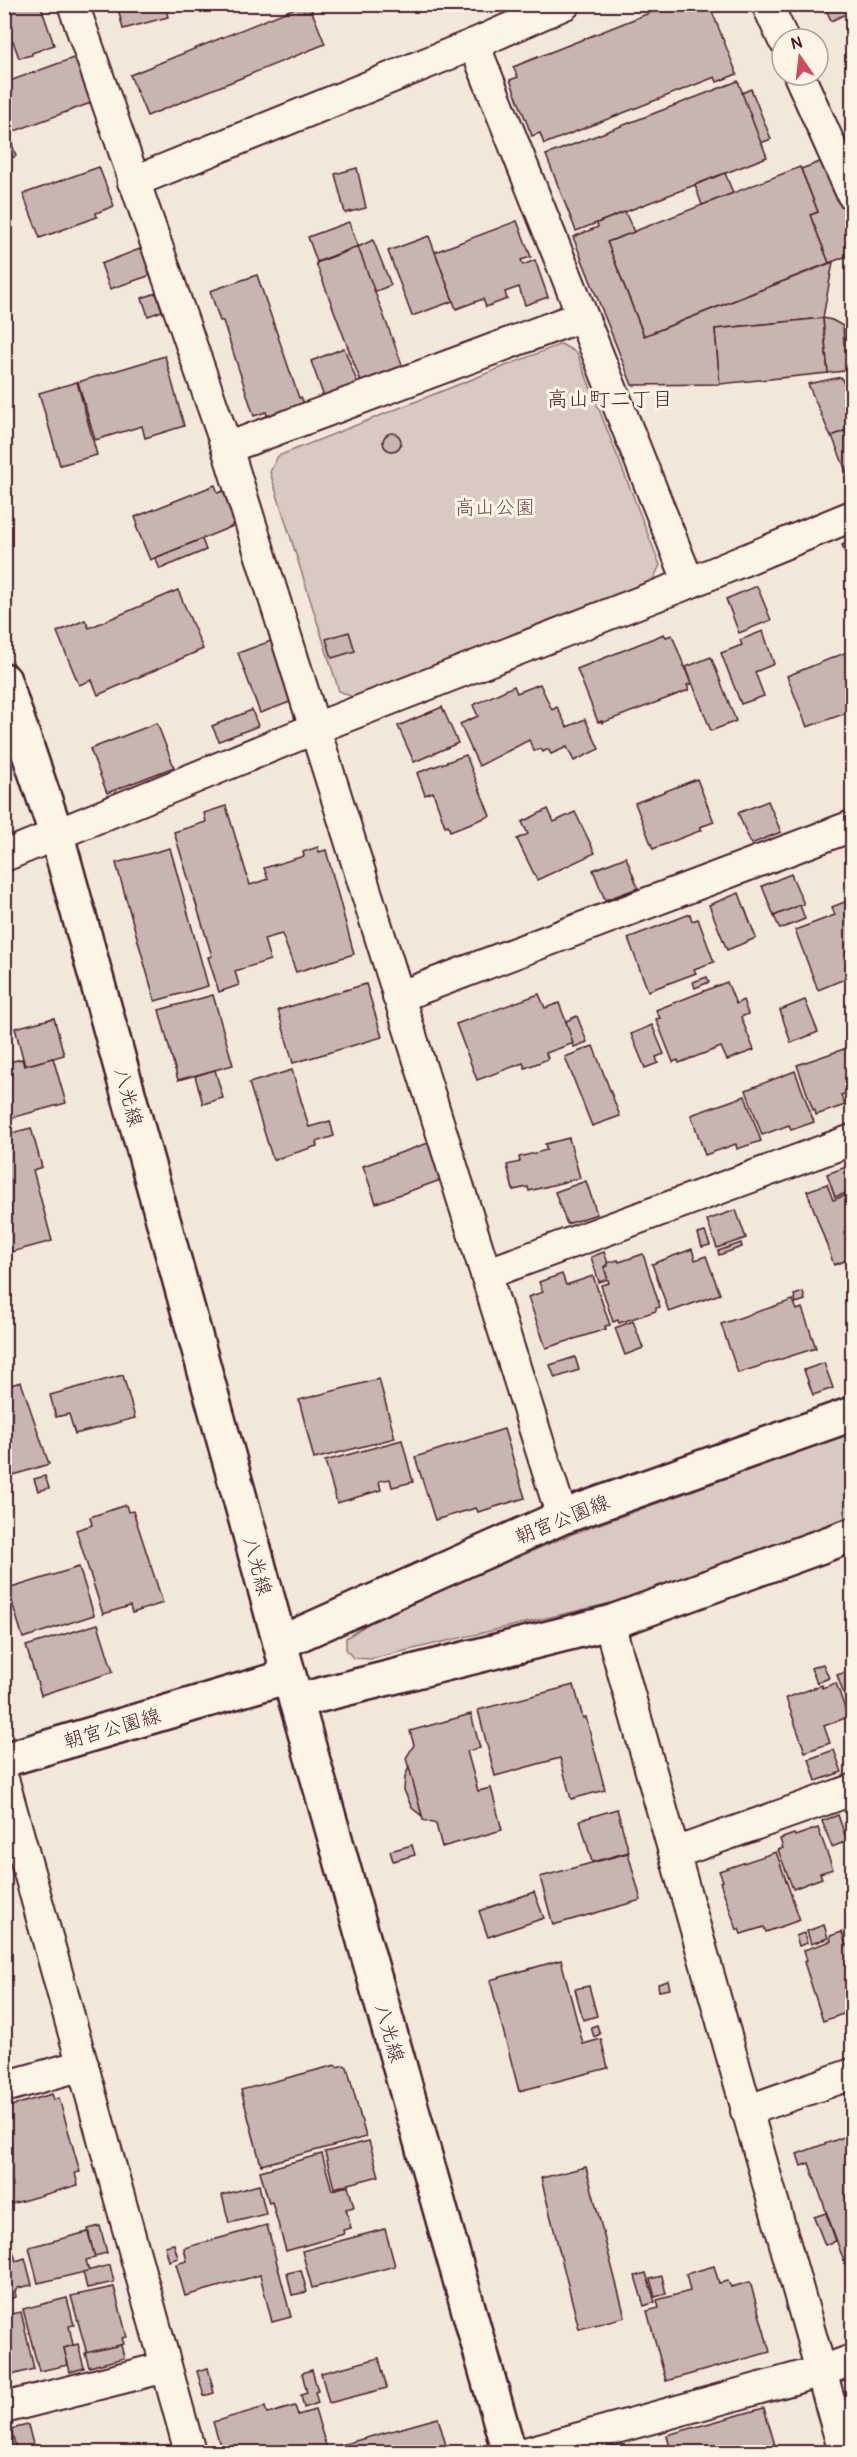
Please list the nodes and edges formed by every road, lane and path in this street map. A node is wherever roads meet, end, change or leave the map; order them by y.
1 (73, 4) edge
2 (565, 4) edge
3 (767, 4) edge
4 (778, 27) edge
5 (474, 44) junction
6 (804, 87) edge
7 (133, 182) junction
8 (852, 194) edge
9 (582, 316) junction
10 (227, 448) junction
11 (852, 516) edge
12 (689, 584) junction
13 (4, 680) edge
14 (316, 728) junction
15 (852, 826) edge
16 (57, 836) junction
17 (4, 856) edge
18 (398, 997) junction
19 (852, 1140) edge
20 (486, 1274) junction
21 (852, 1414) edge
22 (562, 1517) junction
23 (852, 1535) edge
24 (609, 1623) junction
25 (280, 1643) junction
26 (292, 1689) junction
27 (4, 1760) edge
28 (4, 1782) edge
29 (852, 1790) edge
30 (675, 1853) junction
31 (83, 2065) junction
32 (852, 2074) edge
33 (4, 2087) edge
34 (746, 2111) junction
35 (852, 2360) edge
36 (166, 2367) junction
37 (822, 2371) junction
38 (4, 2408) edge
39 (190, 2452) edge
40 (509, 2452) edge
41 (529, 2452) edge
42 (844, 2452) edge

1 - 7 street
2 - 5 street
3 - 4 street
5 - 7 street
5 - 9 street
6 - 8 street
7 - 10 street
9 - 10 street
9 - 12 street
10 - 14 street
11 - 12 street
12 - 14 street
13 - 16 street, 八光線
14 - 16 street
14 - 18 street
15 - 18 street
16 - 17 street
16 - 25 street, 八光線
18 - 20 street
19 - 20 street
20 - 22 street
21 - 22 street, 朝宮公園線
22 - 25 street, 朝宮公園線
23 - 24 street, 朝宮公園線
24 - 26 street, 朝宮公園線
24 - 30 street
25 - 26 street, 八光線
26 - 27 street, 朝宮公園線
26 - 40 street, 八光線
28 - 31 street
29 - 30 street
30 - 34 street
31 - 33 street
31 - 36 street
32 - 34 street
34 - 37 street
35 - 37 street
36 - 38 street
36 - 39 street
37 - 41 street
37 - 42 street

